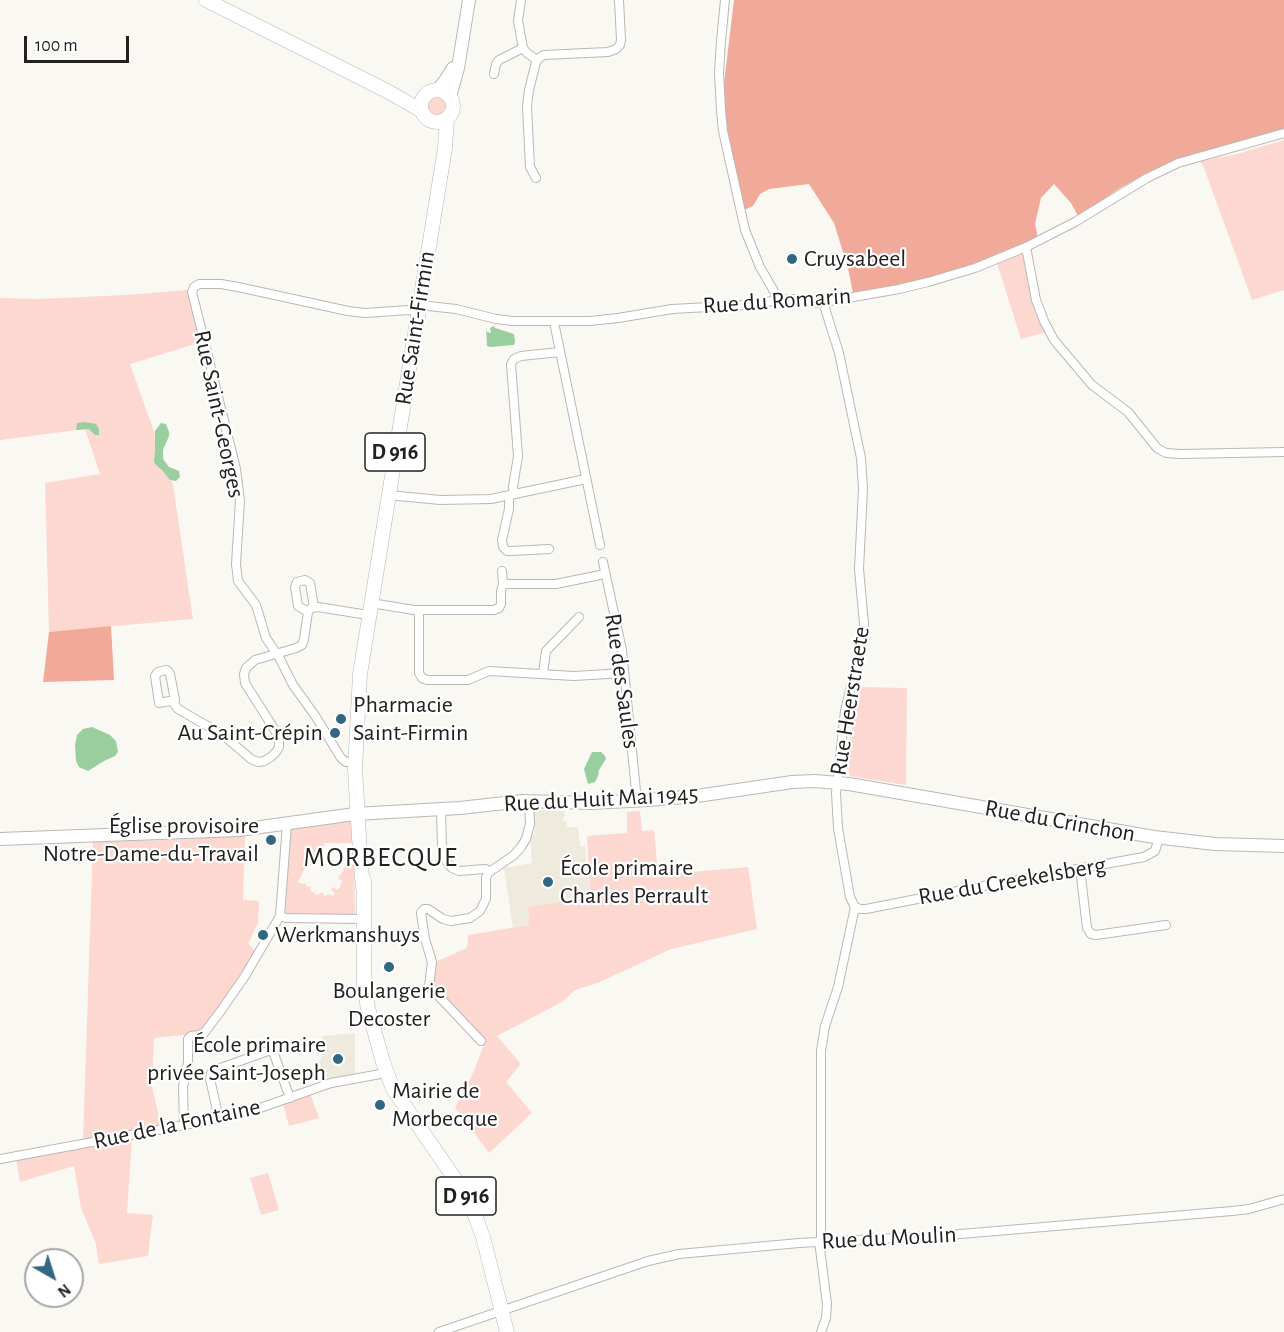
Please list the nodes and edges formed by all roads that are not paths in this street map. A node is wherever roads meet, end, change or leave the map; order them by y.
1 (206, 0) edge
2 (469, 0) edge
3 (520, 0) edge
4 (619, 0) edge
5 (725, 0) edge
6 (523, 48) junction
7 (459, 53) junction
8 (537, 60) junction
9 (494, 74) dead end
10 (389, 92) junction
11 (431, 93) junction
12 (450, 97) junction
13 (427, 116) junction
14 (447, 118) junction
15 (1284, 133) edge
16 (443, 159) junction
17 (536, 178) dead end
18 (1026, 247) junction
19 (779, 300) junction
20 (823, 302) junction
21 (419, 308) junction
22 (554, 322) junction
23 (560, 352) junction
24 (1284, 452) edge
25 (586, 479) junction
26 (388, 495) junction
27 (512, 495) junction
28 (600, 545) dead end
29 (549, 549) dead end
30 (603, 562) dead end
31 (502, 571) dead end
32 (605, 574) junction
33 (503, 584) junction
34 (370, 609) junction
35 (419, 610) junction
36 (579, 616) dead end
37 (277, 653) junction
38 (624, 673) junction
39 (543, 674) junction
40 (172, 700) dead end
41 (357, 762) junction
42 (837, 782) junction
43 (530, 801) junction
44 (637, 801) junction
45 (441, 809) junction
46 (360, 814) junction
47 (287, 824) junction
48 (1158, 838) junction
49 (0, 839) edge
50 (1284, 846) edge
51 (1080, 868) junction
52 (490, 871) junction
53 (855, 906) junction
54 (280, 916) junction
55 (363, 919) junction
56 (1166, 925) dead end
57 (481, 1041) dead end
58 (386, 1073) junction
59 (290, 1098) junction
60 (219, 1119) junction
61 (184, 1126) junction
62 (0, 1159) edge
63 (1284, 1199) edge
64 (820, 1241) junction
65 (502, 1311) junction
66 (440, 1332) edge
67 (507, 1332) edge
68 (821, 1332) edge

1 - 10 main road
2 - 7 street
3 - 6 street
4 - 8 street
5 - 19 street
6 - 8 street
6 - 9 street
7 - 11 street
7 - 12 street
8 - 17 street
10 - 11 main road
10 - 13 main road
11 - 12 main road
11 - 13 main road
12 - 14 main road
13 - 14 main road
13 - 16 main road, Rue Saint-Firmin / D 916
14 - 16 main road, Rue Saint-Firmin / D 916
15 - 18 street, Rue du Romarin
16 - 21 main road, Rue Saint-Firmin / D 916
18 - 20 street, Rue du Romarin
18 - 24 street
19 - 20 street, Rue du Romarin
19 - 22 street, Rue du Romarin
20 - 42 street, Rue Heerstraete
21 - 22 street, Rue du Romarin
21 - 26 main road, Rue Saint-Firmin / D 916
21 - 37 street, Rue Saint-Georges
22 - 23 street
23 - 25 street
23 - 27 street
25 - 27 street
25 - 28 street
26 - 27 street
26 - 34 main road, Rue Saint-Firmin / D 916
27 - 29 street
30 - 32 street, Rue des Saules
31 - 33 street
32 - 33 street
32 - 38 street, Rue des Saules
33 - 35 street
34 - 35 street
34 - 37 street
34 - 41 main road, Rue Saint-Firmin / D 916
35 - 39 street
36 - 39 street
37 - 40 street
37 - 41 street, Rue Saint-Georges
38 - 39 street
38 - 44 street, Rue des Saules
41 - 46 main road, Rue Saint-Firmin / D 916
42 - 44 street, Rue du Huit Mai 1945
42 - 48 street, Rue du Crinchon
42 - 53 street, Rue Heerstraete
43 - 44 street, Rue du Huit Mai 1945
43 - 45 street, Rue du Huit Mai 1945
43 - 52 street
45 - 46 street, Rue du Huit Mai 1945
45 - 52 street
46 - 47 street, Rue du Huit Mai 1945
46 - 55 main road, D 916
47 - 49 street, Rue du Huit Mai 1945
47 - 54 street
48 - 50 street, Rue du Crinchon
48 - 51 street, Rue du Creekelsberg
51 - 53 street, Rue du Creekelsberg
51 - 56 street
52 - 57 street
53 - 64 street, Rue Heerstraete
54 - 55 street
54 - 61 street
55 - 58 main road, D 916
58 - 59 street, Rue de la Fontaine
58 - 65 main road, D 916
59 - 60 street, Rue de la Fontaine
59 - 60 street
60 - 61 street, Rue de la Fontaine
61 - 62 street, Rue de la Fontaine
63 - 64 street, Rue du Moulin
64 - 65 street, Rue du Moulin
64 - 68 street, Rue Heerstraete
65 - 66 street, Rue du Moulin
65 - 67 main road, D 916

